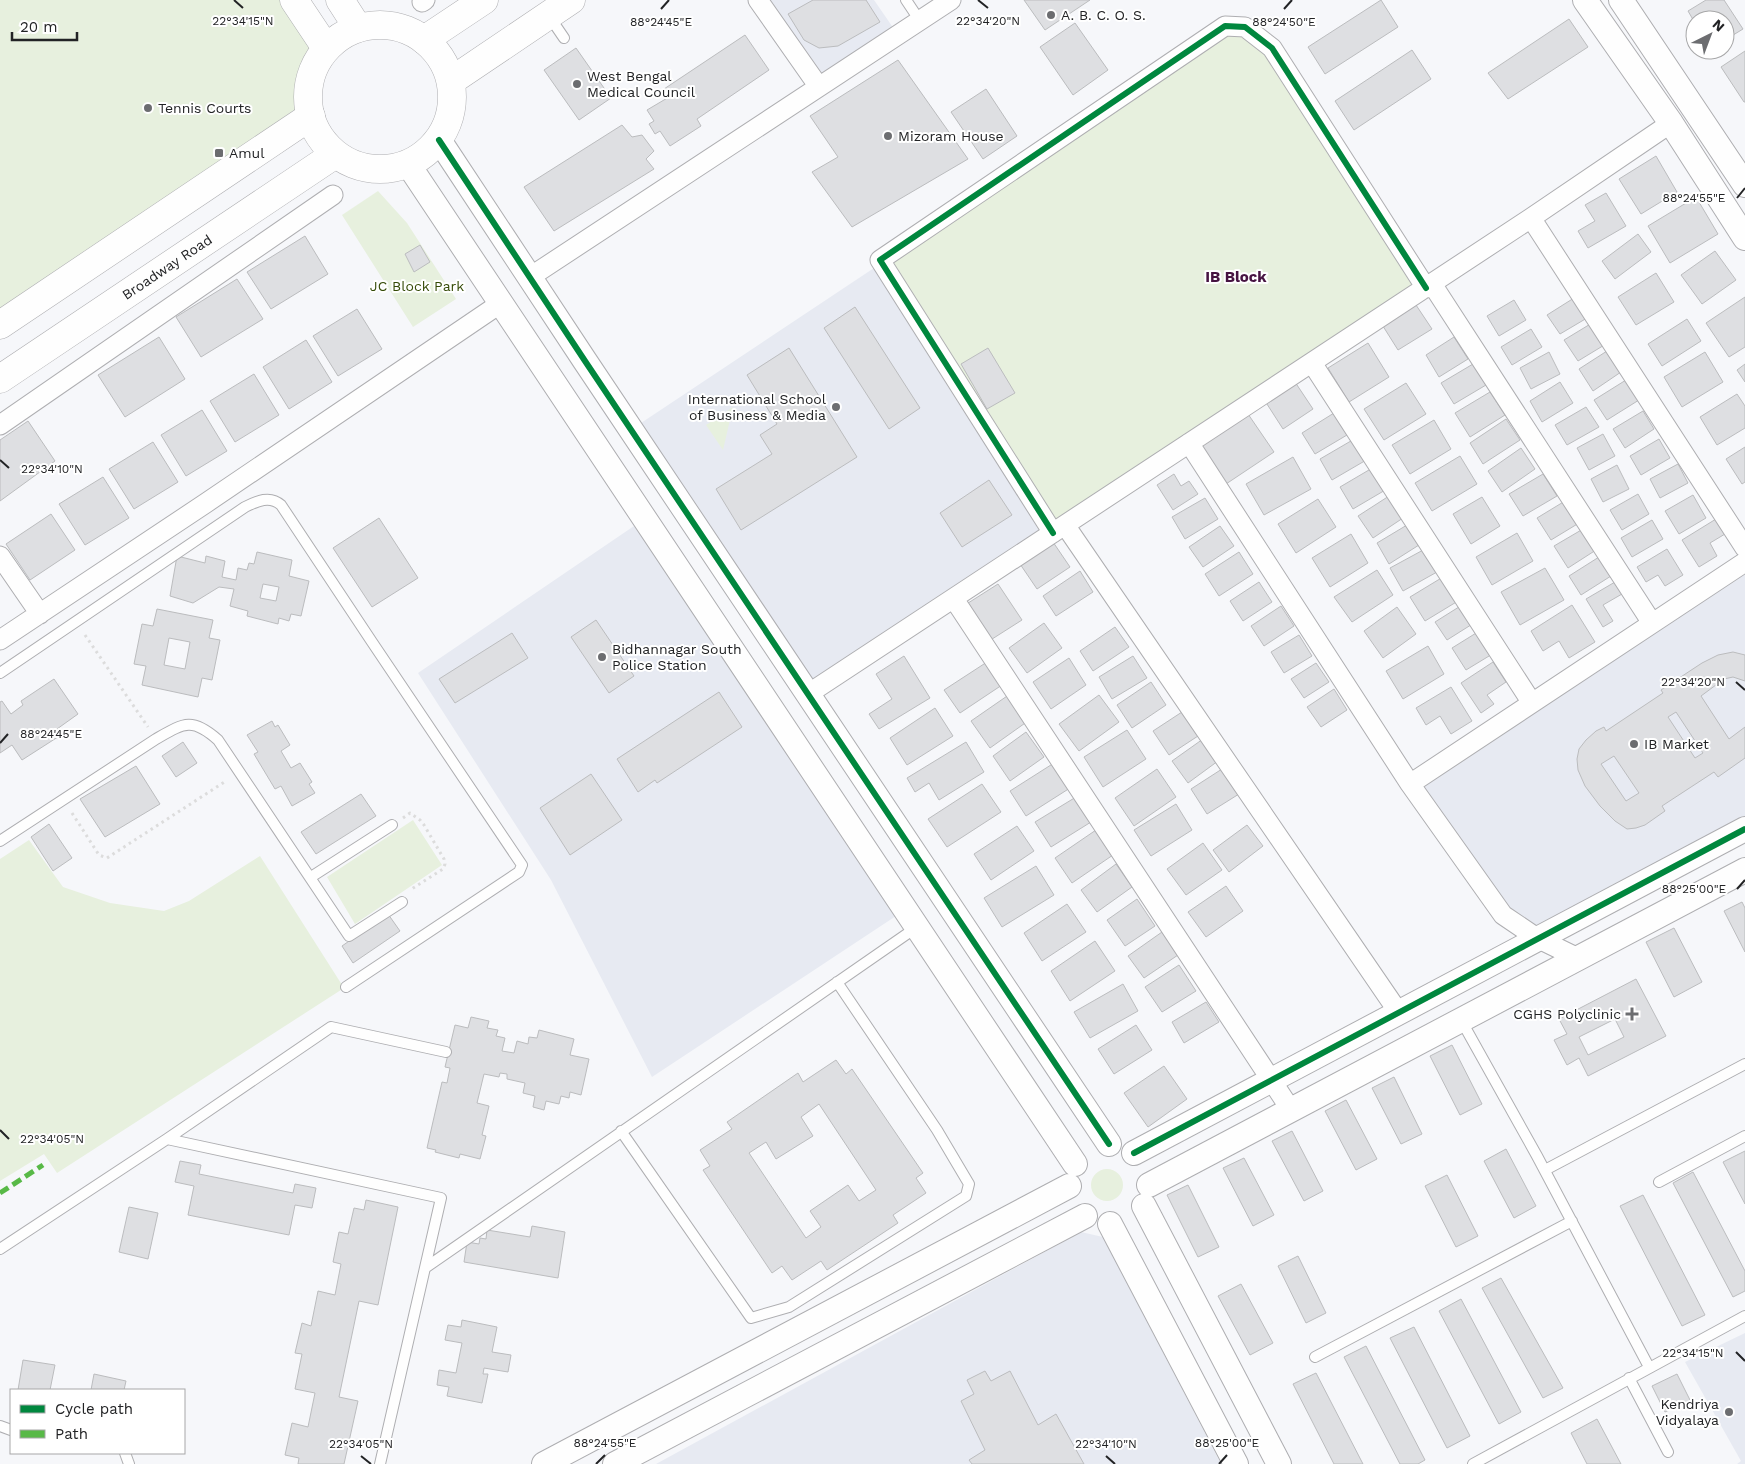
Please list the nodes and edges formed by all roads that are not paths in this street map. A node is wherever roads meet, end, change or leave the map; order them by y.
1 (294, 0) edge
2 (340, 0) edge
3 (484, 0) edge
4 (571, 0) edge
5 (758, 0) edge
6 (906, 0) edge
7 (951, 0) edge
8 (1621, 0) edge
9 (1589, 1) edge
10 (548, 16) junction
11 (920, 21) junction
12 (358, 28) junction
13 (564, 38) dead end
14 (424, 40) junction
15 (326, 48) junction
16 (451, 81) junction
17 (819, 87) junction
18 (311, 116) junction
19 (1671, 122) junction
20 (439, 140) junction
21 (334, 156) junction
22 (408, 164) junction
23 (1745, 185) edge
24 (334, 195) dead end
25 (1737, 209) edge
26 (1531, 218) junction
27 (1745, 238) edge
28 (530, 277) junction
29 (1429, 286) junction
30 (501, 304) junction
31 (0, 325) edge
32 (585, 361) junction
33 (1312, 362) junction
34 (0, 379) edge
35 (553, 382) junction
36 (0, 425) edge
37 (1189, 443) junction
38 (1059, 529) junction
39 (1745, 548) edge
40 (0, 556) edge
41 (1745, 562) edge
42 (954, 599) junction
43 (40, 614) junction
44 (1652, 624) junction
45 (0, 640) edge
46 (0, 674) edge
47 (808, 694) junction
48 (1532, 702) junction
49 (1410, 784) junction
50 (873, 791) junction
51 (840, 812) junction
52 (392, 825) road end
53 (1745, 829) edge
54 (0, 840) edge
55 (1745, 870) edge
56 (311, 877) junction
57 (402, 902) road end
58 (917, 926) junction
59 (1536, 938) junction
60 (1578, 958) junction
61 (837, 982) junction
62 (346, 987) dead end
63 (1398, 1013) junction
64 (1461, 1020) junction
65 (446, 1052) dead end
66 (1745, 1064) edge
67 (1060, 1072) junction
68 (1271, 1080) junction
69 (1029, 1094) junction
70 (1291, 1110) junction
71 (621, 1131) junction
72 (1745, 1136) edge
73 (167, 1139) junction
74 (1109, 1144) junction
75 (1134, 1153) junction
76 (1544, 1170) junction
77 (1072, 1175) junction
78 (1659, 1182) dead end
79 (1146, 1195) junction
80 (1085, 1216) junction
81 (1572, 1221) junction
82 (1110, 1224) junction
83 (0, 1249) edge
84 (425, 1268) junction
85 (1745, 1316) edge
86 (1315, 1356) dead end
87 (1649, 1367) junction
88 (1629, 1378) junction
89 (1261, 1429) junction
90 (1668, 1452) dead end
91 (1231, 1455) edge
92 (1477, 1463) edge
93 (380, 1464) edge
94 (544, 1464) edge
95 (615, 1464) edge
96 (1279, 1464) edge

1 - 15 main road
2 - 12 main road
3 - 14 main road
4 - 10 main road
5 - 17 street
6 - 11 lane
7 - 11 street
8 - 23 street
9 - 19 street
10 - 13 lane
10 - 16 main road
11 - 17 street
12 - 14 main road
12 - 15 main road
14 - 16 main road
15 - 18 main road
16 - 20 main road
17 - 28 street
18 - 21 main road
18 - 31 main road
19 - 25 street
19 - 26 street
20 - 22 main road
20 - 28 street
21 - 22 main road
21 - 34 main road, Broadway Road
22 - 30 street
24 - 36 street
25 - 27 street
26 - 29 street
26 - 39 street
28 - 32 street
29 - 33 street
29 - 38 street
29 - 44 street
30 - 35 street
30 - 43 street
32 - 35 street
32 - 47 street
33 - 37 street
33 - 48 street
35 - 51 street
37 - 38 street
37 - 49 street
38 - 42 street
38 - 63 street
40 - 43 street
41 - 44 street
42 - 47 street
42 - 68 street
43 - 45 street
44 - 48 street
46 - 62 lane
47 - 50 street
48 - 49 street
49 - 59 street
50 - 51 street
50 - 67 street
51 - 58 street
52 - 56 lane
53 - 59 street
54 - 56 lane
55 - 60 street
56 - 57 lane
58 - 61 lane
58 - 69 street
59 - 60 street
59 - 63 street
60 - 64 street
61 - 71 lane
61 - 71 lane
63 - 68 street
64 - 70 street
64 - 76 lane
65 - 73 lane
66 - 76 lane
67 - 69 street
67 - 74 street
68 - 70 street
68 - 75 street
69 - 77 street
70 - 79 street
71 - 84 lane
72 - 78 lane
73 - 83 lane
73 - 84 lane
74 - 75 street
74 - 77 street
75 - 79 street
76 - 81 lane
77 - 80 street
77 - 94 street
79 - 82 street
79 - 89 street
80 - 82 street
80 - 95 street
81 - 86 lane
81 - 87 lane
82 - 91 street
84 - 93 lane
85 - 87 lane
87 - 88 lane
88 - 90 lane
88 - 92 lane
89 - 91 street
89 - 96 street

